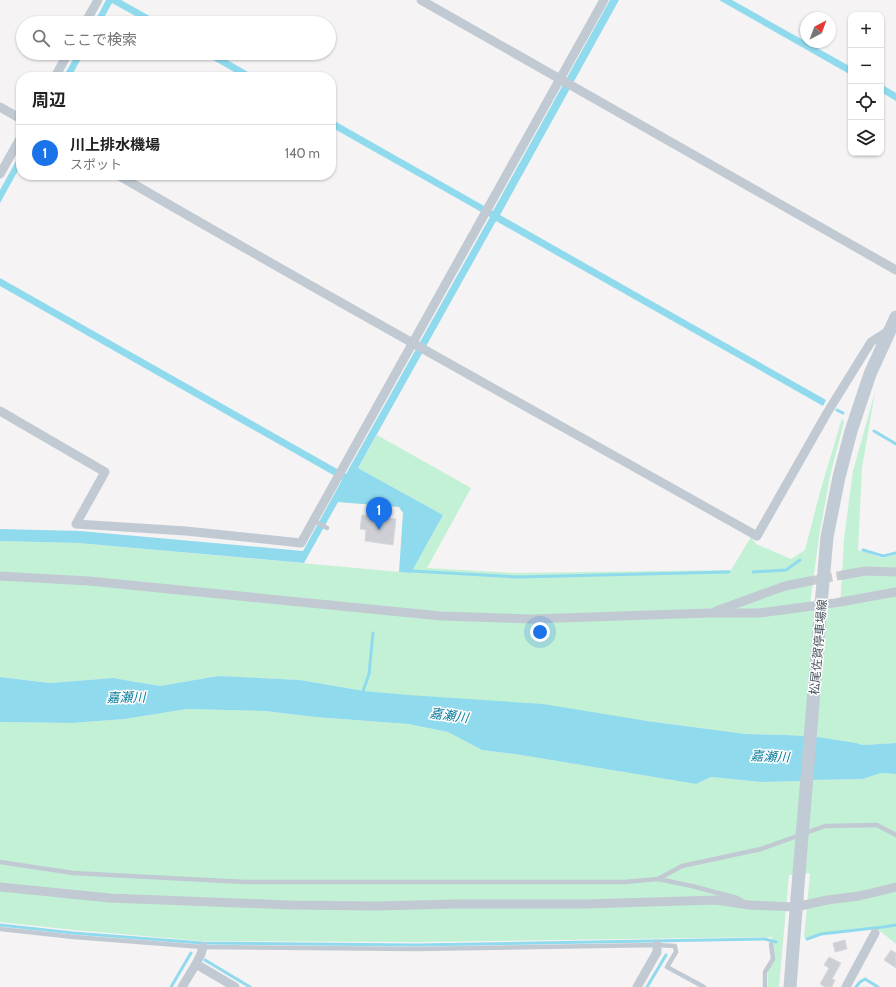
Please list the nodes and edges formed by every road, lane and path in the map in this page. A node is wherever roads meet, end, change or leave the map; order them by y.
1 (98, 0) edge
2 (421, 0) edge
3 (604, 0) edge
4 (89, 16) edge
5 (64, 60) edge
6 (58, 72) edge
7 (560, 79) junction
8 (0, 107) edge
9 (16, 116) edge
10 (16, 146) edge
11 (0, 174) edge
12 (127, 180) edge
13 (896, 270) edge
14 (896, 317) edge
15 (890, 330) junction
16 (412, 343) junction
17 (0, 411) edge
18 (313, 520) junction
19 (327, 528) dead end
20 (896, 572) edge
21 (843, 575) tunnel mouth
22 (0, 576) edge
23 (810, 581) tunnel mouth
24 (896, 592) edge
25 (821, 604) junction
26 (710, 613) junction
27 (896, 834) edge
28 (0, 862) edge
29 (658, 879) junction
30 (0, 887) edge
31 (896, 888) edge
32 (796, 902) junction
33 (749, 905) junction
34 (0, 929) edge
35 (875, 933) dead end
36 (771, 944) dead end
37 (657, 945) junction
38 (203, 947) junction
39 (196, 964) junction
40 (182, 987) edge
41 (235, 987) edge
42 (637, 987) edge
43 (704, 987) edge
44 (765, 987) edge
45 (790, 987) edge
46 (846, 987) edge

1 - 4 street
2 - 7 street
3 - 7 street
5 - 6 street
7 - 13 street
7 - 16 street
8 - 9 street
10 - 11 street
12 - 16 street
14 - 15 main road, 松尾佐賀停車場線
15 - 16 street
15 - 25 main road, 松尾佐賀停車場線
16 - 18 street
17 - 18 street
18 - 19 lane
20 - 21 street
22 - 26 street
23 - 26 street
24 - 25 street
25 - 26 street
25 - 32 main road, 松尾佐賀停車場線, bridge
27 - 29 lane
28 - 29 lane
29 - 33 lane
30 - 33 street
31 - 32 street
32 - 33 street
32 - 45 main road, 松尾佐賀停車場線
34 - 38 lane
35 - 46 street
36 - 44 lane
37 - 38 lane
37 - 42 street
37 - 43 lane
38 - 39 street
39 - 40 street
39 - 41 street

